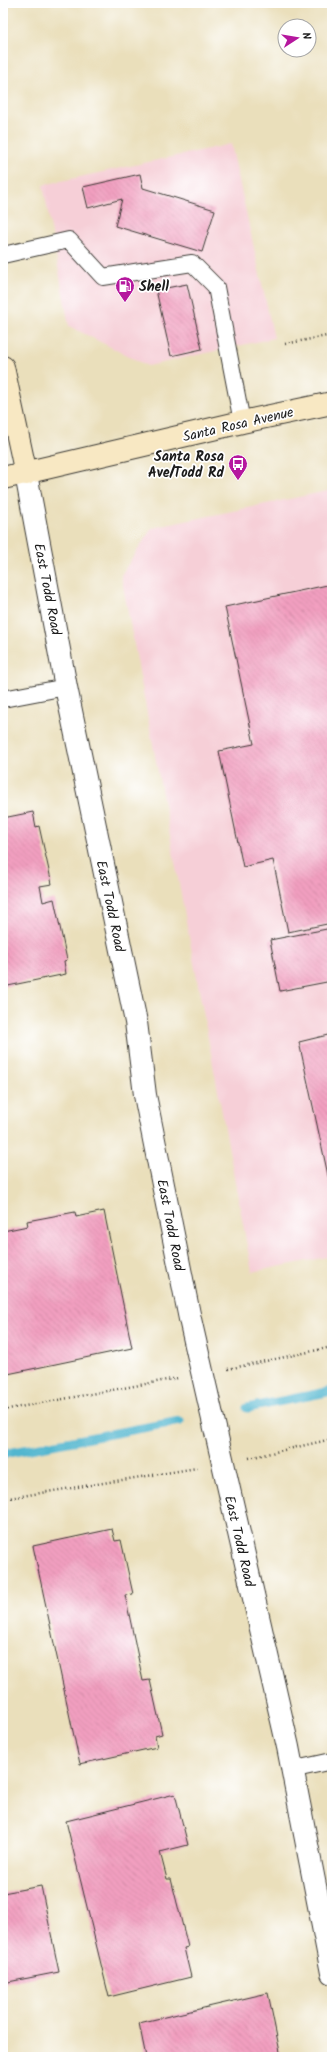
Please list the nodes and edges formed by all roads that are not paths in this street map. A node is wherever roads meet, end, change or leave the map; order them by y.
1 (3, 255) edge
2 (3, 367) edge
3 (332, 403) edge
4 (242, 422) junction
5 (26, 474) junction
6 (3, 478) edge
7 (66, 687) junction
8 (3, 699) edge
9 (332, 1761) edge
10 (291, 1770) junction
11 (332, 1973) edge

1 - 4 lane
2 - 5 main road
3 - 4 main road, Santa Rosa Avenue
4 - 5 main road, Santa Rosa Avenue
5 - 6 main road, Santa Rosa Avenue
5 - 7 street, East Todd Road
7 - 8 lane
7 - 10 street, East Todd Road
9 - 10 lane
10 - 11 street, East Todd Road

